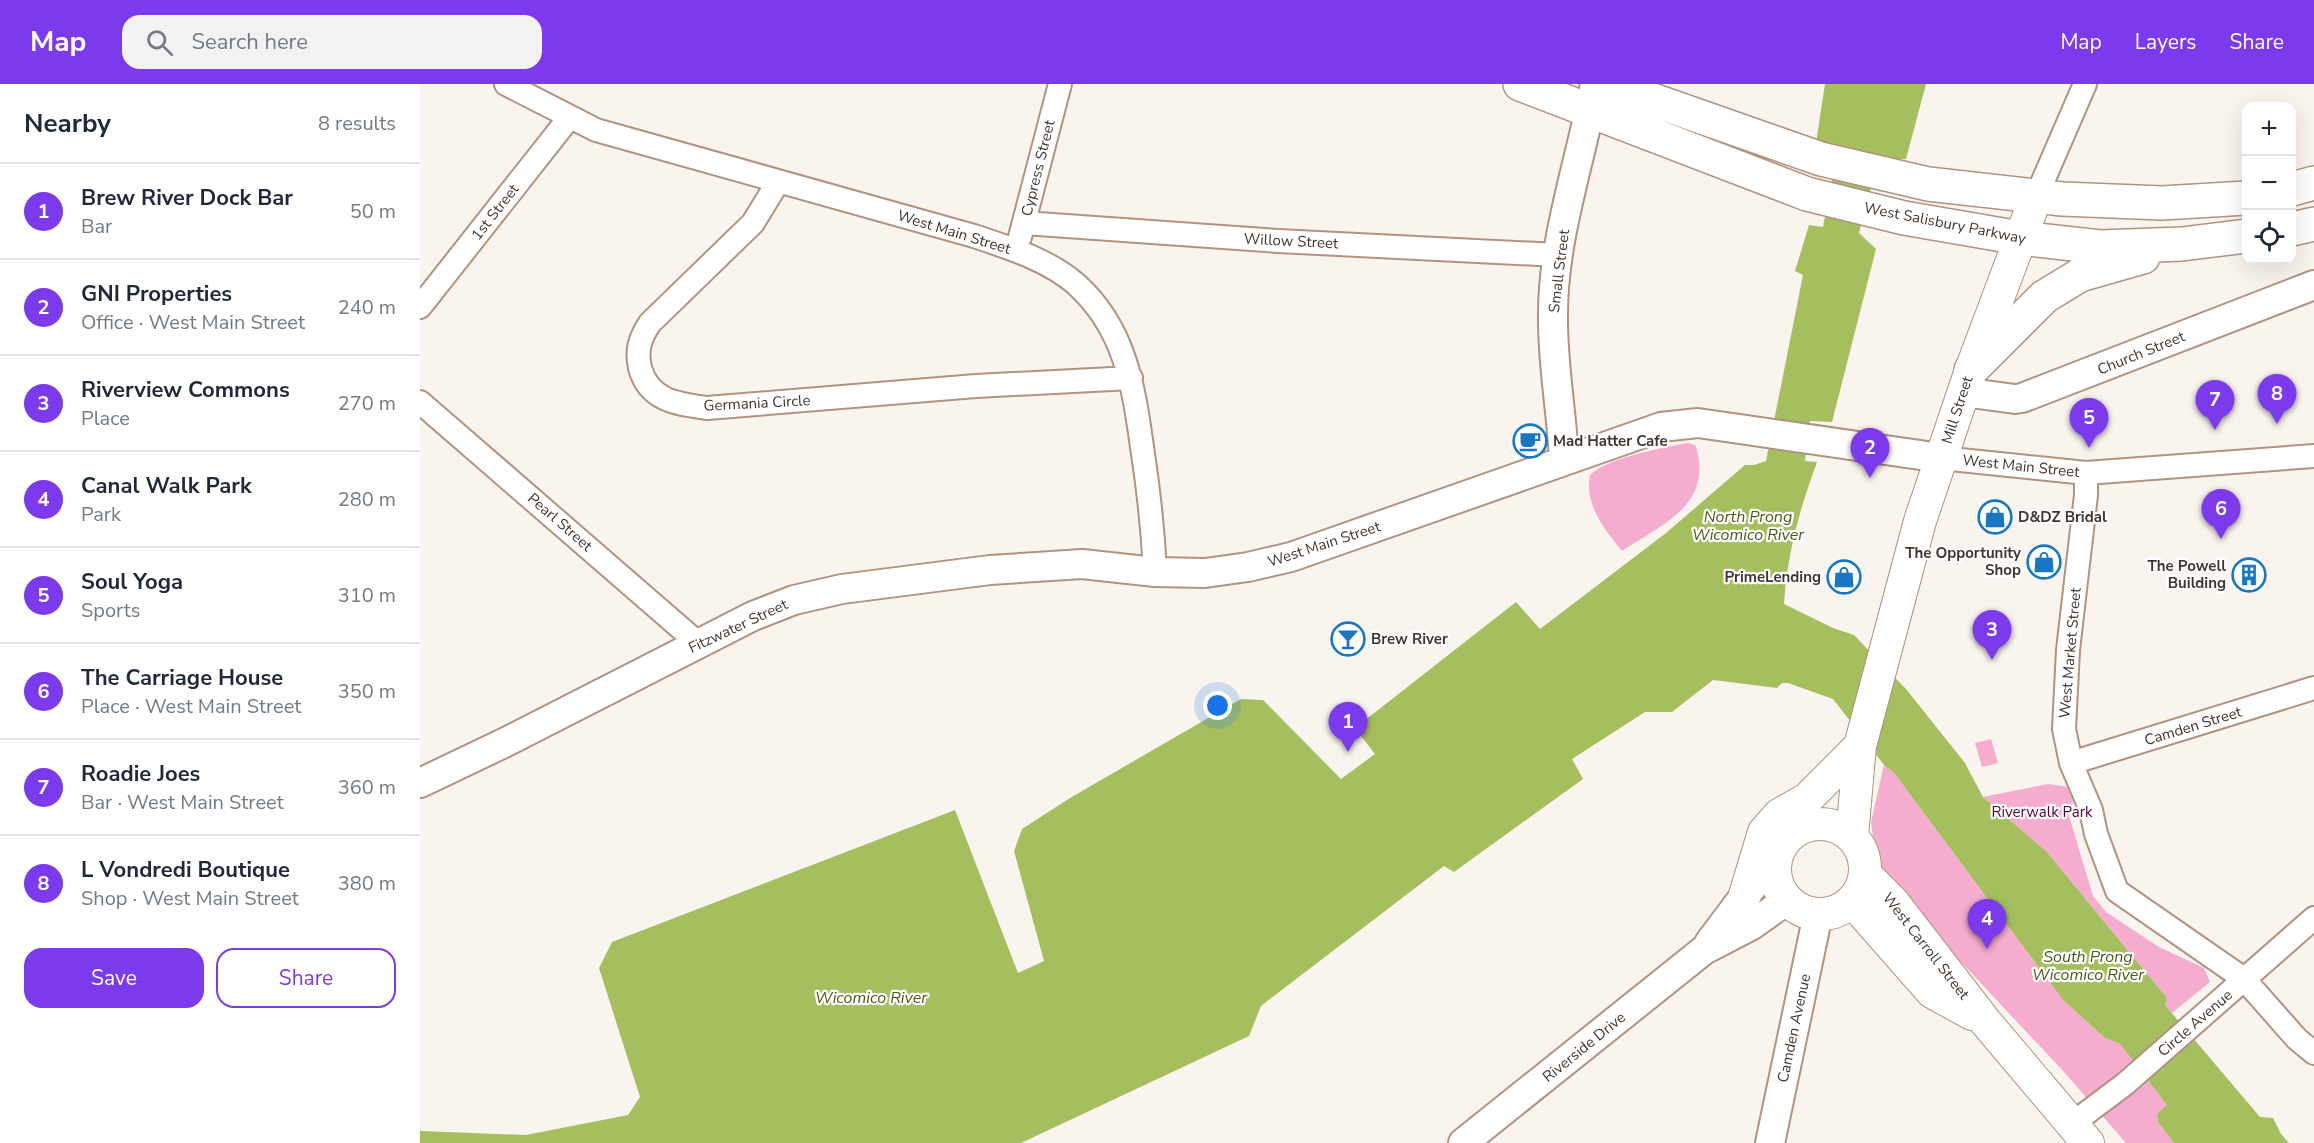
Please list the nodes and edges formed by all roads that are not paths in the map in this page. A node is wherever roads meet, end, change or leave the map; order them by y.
1 (506, 84) edge
2 (1060, 84) edge
3 (1520, 84) edge
4 (2085, 84) edge
5 (1597, 93) edge
6 (569, 118) junction
7 (778, 182) junction
8 (2036, 197) junction
9 (2242, 198) edge
10 (1024, 224) junction
11 (2314, 224) edge
12 (2296, 228) edge
13 (2242, 237) edge
14 (2020, 238) junction
15 (2182, 244) junction
16 (1016, 251) junction
17 (1558, 255) junction
18 (2314, 285) edge
19 (420, 307) edge
20 (1131, 378) junction
21 (1967, 381) junction
22 (420, 402) edge
23 (2314, 456) edge
24 (1941, 458) junction
25 (1564, 461) junction
26 (2086, 473) junction
27 (1155, 572) junction
28 (699, 644) junction
29 (2314, 688) edge
30 (1861, 742) junction
31 (2071, 763) junction
32 (420, 782) edge
33 (1795, 830) junction
34 (1852, 836) junction
35 (1774, 863) junction
36 (1858, 887) junction
37 (1745, 895) junction
38 (1787, 900) junction
39 (1818, 914) junction
40 (2314, 918) edge
41 (1704, 950) junction
42 (2244, 979) junction
43 (2314, 1053) edge
44 (2080, 1133) edge
45 (1463, 1143) edge
46 (1770, 1143) edge

1 - 6 street, West Main Street
2 - 10 street, Cypress Street
3 - 5 main road, West Salisbury Parkway
4 - 8 street, Mill Street
5 - 8 main road, West Salisbury Parkway
5 - 14 main road, West Salisbury Parkway
5 - 17 street, Small Street
6 - 7 street, West Main Street
6 - 19 street, 1st Street
7 - 16 street, West Main Street
7 - 20 street, Germania Circle
8 - 9 main road, West Salisbury Parkway
8 - 14 main road, Mill Street
10 - 16 street, Cypress Street
10 - 17 street, Willow Street
11 - 12 main road
13 - 15 main road, West Salisbury Parkway
14 - 15 main road, West Salisbury Parkway
14 - 21 main road, Mill Street
15 - 21 main road
16 - 20 street, West Main Street
17 - 25 street, Small Street
18 - 21 street, Church Street
20 - 27 street, West Main Street
21 - 24 main road, Mill Street
22 - 28 street, Pearl Street
23 - 26 street, West Main Street
24 - 25 street, West Main Street
24 - 26 street, West Main Street
24 - 30 main road, Mill Street
25 - 27 street, West Main Street
26 - 31 street, West Market Street
27 - 28 street, Fitzwater Street
28 - 32 street, Fitzwater Street
29 - 31 street, Camden Street
30 - 33 main road, Mill Street
30 - 34 main road, Mill Street
30 - 37 main road
31 - 42 street, West Market Street
33 - 34 main road
33 - 35 main road
34 - 36 main road
35 - 37 street, Riverside Drive
35 - 38 main road
36 - 39 main road
36 - 44 main road, West Carroll Street
37 - 41 street, Riverside Drive
38 - 39 main road
38 - 41 street, Riverside Drive
39 - 46 street, Camden Avenue
40 - 42 street, Circle Avenue
41 - 45 street, Riverside Drive
42 - 43 street, West Market Street
42 - 44 street, Circle Avenue

